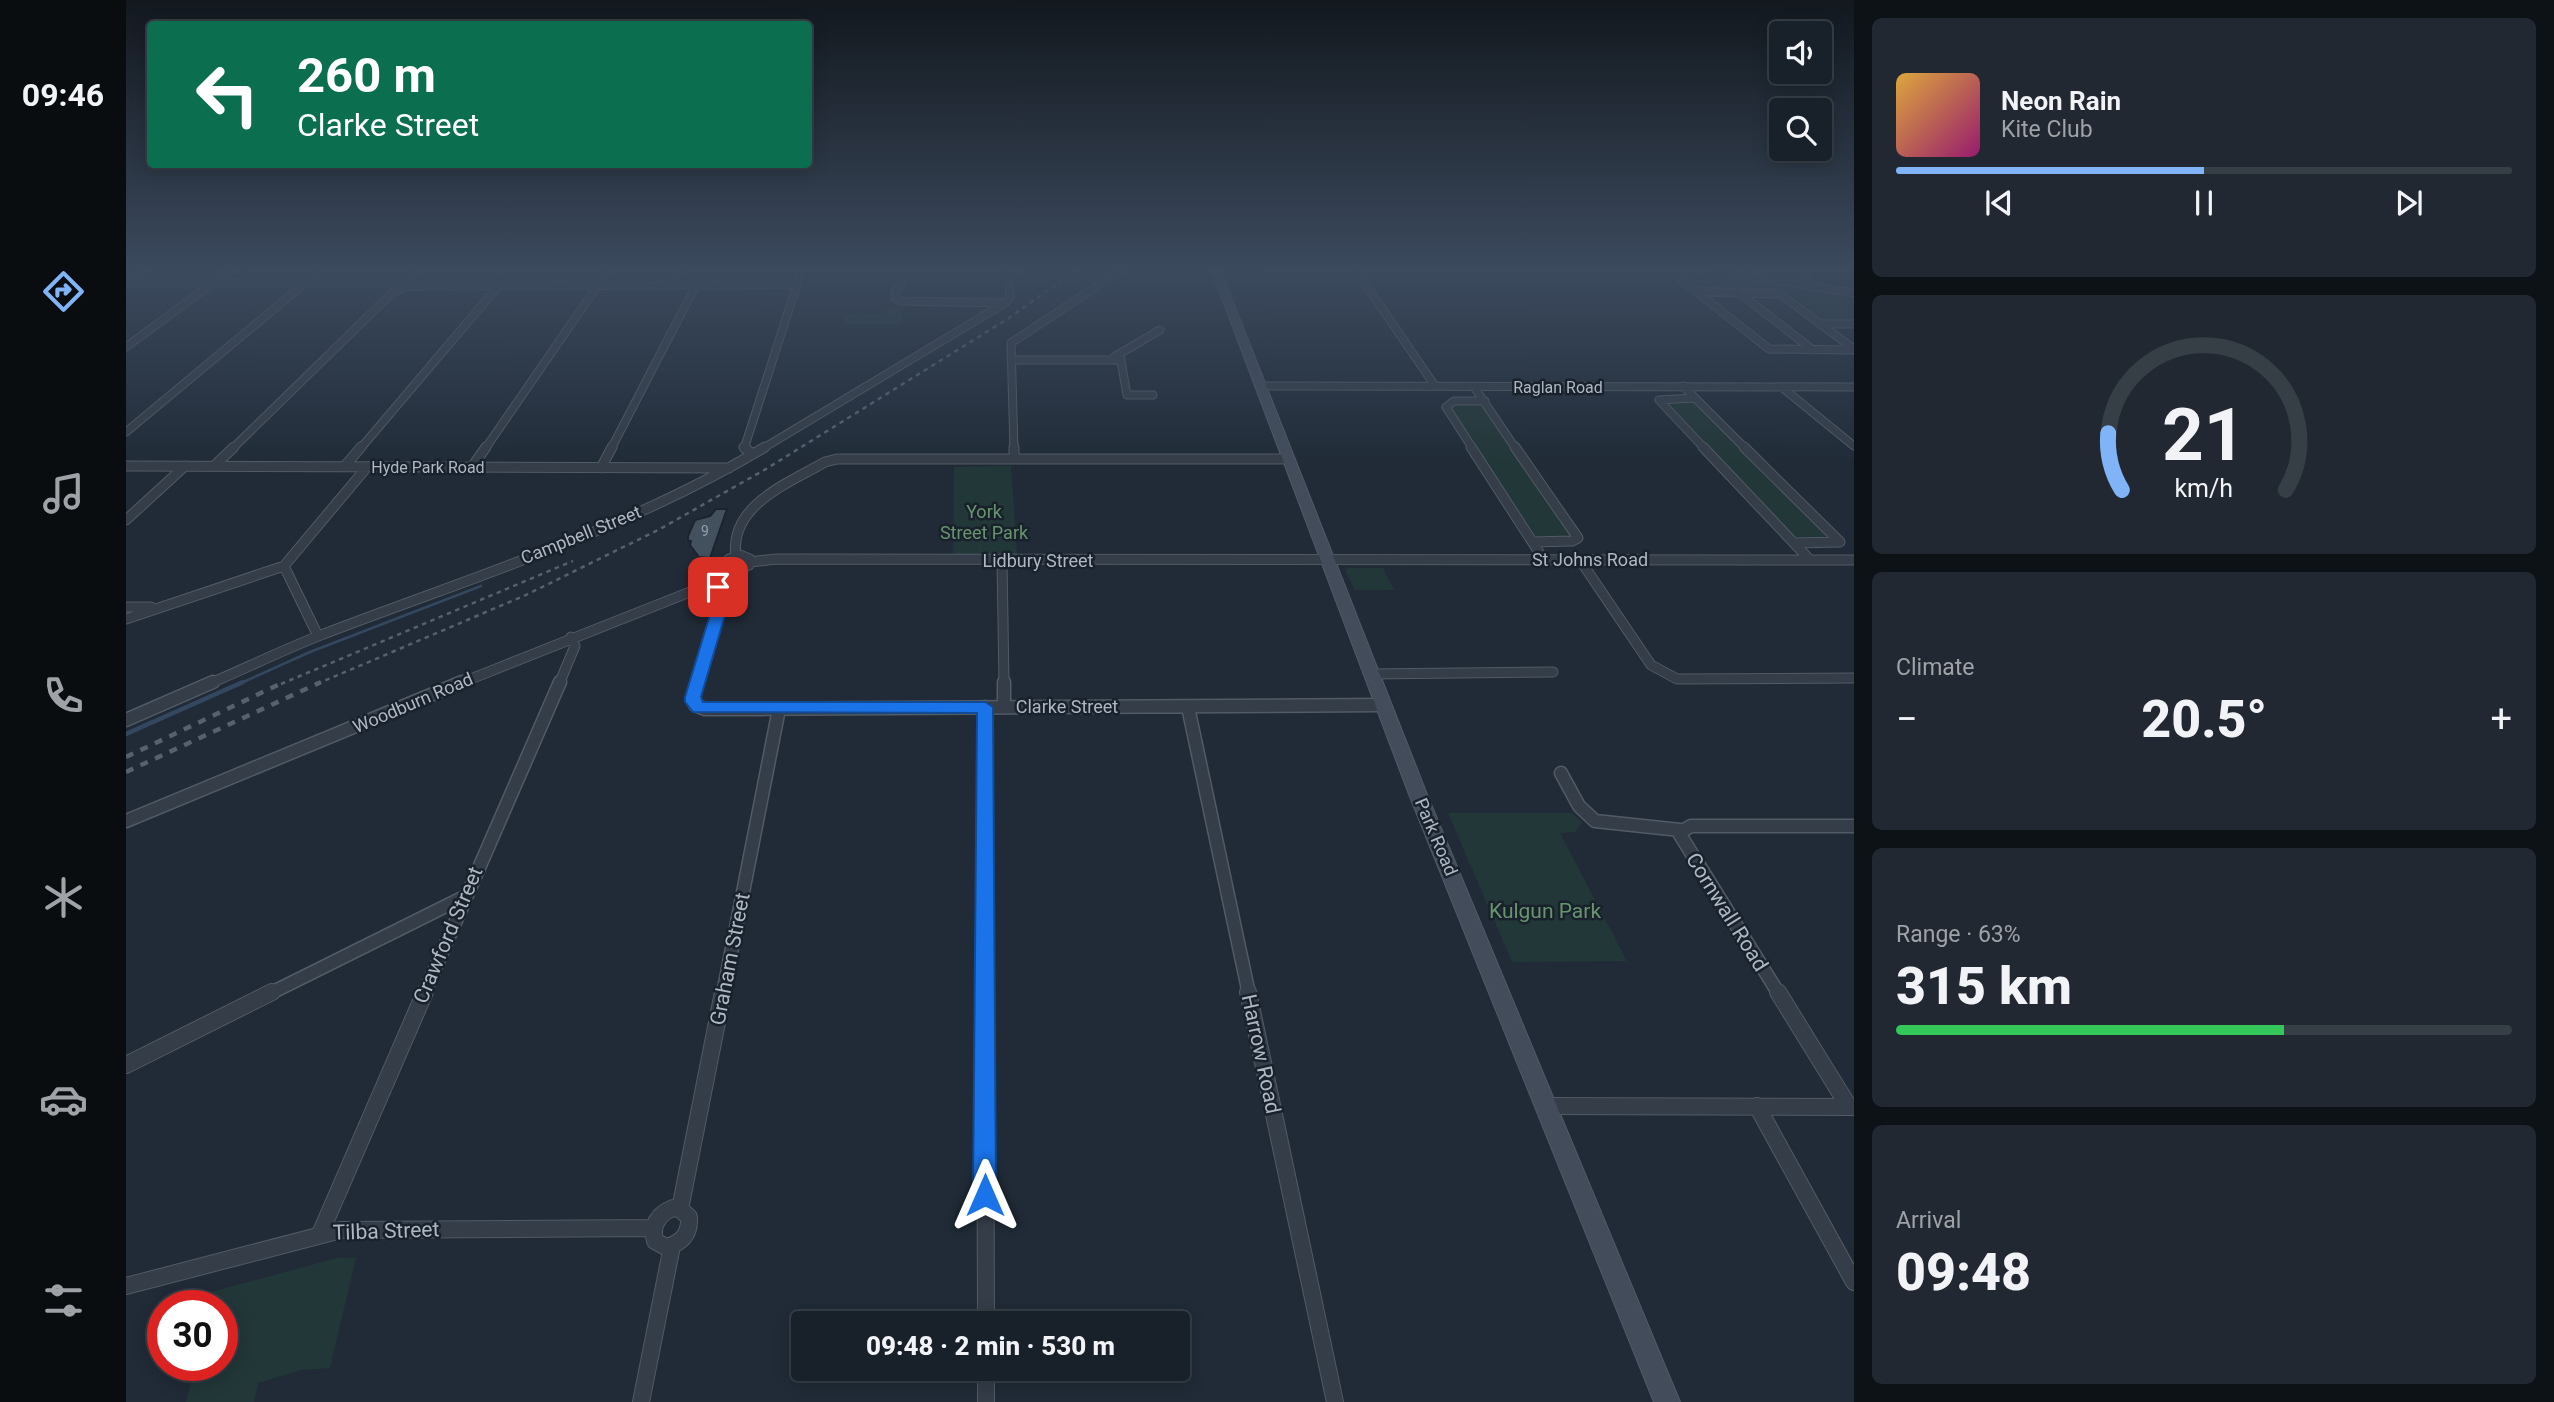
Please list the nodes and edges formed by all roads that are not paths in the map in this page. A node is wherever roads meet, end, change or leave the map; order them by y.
1 (143, 334) edge
2 (244, 334) edge
3 (349, 334) edge
4 (457, 334) edge
5 (564, 334) edge
6 (670, 334) edge
7 (781, 334) edge
8 (950, 334) edge
9 (1023, 334) edge
10 (1153, 334) edge
11 (1241, 334) edge
12 (1400, 334) edge
13 (1749, 334) edge
14 (1793, 334) edge
15 (1834, 334) edge
16 (126, 347) edge
17 (1813, 350) junction
18 (1854, 350) edge
19 (1120, 356) junction
20 (1011, 360) junction
21 (1261, 386) junction
22 (1435, 386) junction
23 (1683, 386) junction
24 (1474, 387) junction
25 (1854, 387) edge
26 (1784, 389) junction
27 (1153, 395) dead end
28 (1694, 398) junction
29 (1485, 401) junction
30 (126, 432) edge
31 (1854, 446) edge
32 (752, 454) junction
33 (1014, 458) junction
34 (1289, 458) junction
35 (126, 466) edge
36 (186, 466) junction
37 (214, 466) junction
38 (344, 467) junction
39 (367, 467) junction
40 (472, 467) junction
41 (601, 468) junction
42 (729, 468) junction
43 (126, 520) edge
44 (1533, 542) junction
45 (1794, 543) junction
46 (736, 556) junction
47 (1544, 560) junction
48 (1580, 560) junction
49 (1810, 560) junction
50 (1002, 561) junction
51 (1327, 561) junction
52 (1854, 561) edge
53 (750, 562) junction
54 (727, 563) junction
55 (284, 566) junction
56 (735, 572) junction
57 (704, 585) junction
58 (723, 598) junction
59 (126, 607) edge
60 (160, 607) junction
61 (126, 619) edge
62 (318, 636) junction
63 (571, 637) junction
64 (1553, 672) dead end
65 (1371, 674) junction
66 (1854, 678) edge
67 (1383, 705) junction
68 (985, 707) junction
69 (1003, 707) junction
70 (1188, 707) junction
71 (779, 709) junction
72 (126, 720) edge
73 (1561, 773) dead end
74 (126, 821) edge
75 (1854, 826) edge
76 (1680, 830) junction
77 (464, 897) junction
78 (126, 1065) edge
79 (1546, 1106) junction
80 (1757, 1106) junction
81 (1851, 1107) edge
82 (680, 1209) junction
83 (653, 1228) junction
84 (320, 1234) junction
85 (672, 1246) junction
86 (1854, 1282) edge
87 (126, 1286) edge
88 (986, 1311) edge
89 (986, 1381) edge
90 (641, 1402) edge
91 (986, 1402) edge
92 (1335, 1402) edge
93 (1667, 1402) edge

1 - 16 street
2 - 30 street
3 - 37 street
4 - 38 street
5 - 40 street
6 - 41 street
7 - 32 street
8 - 32 street, Campbell Street
9 - 20 street
10 - 19 street
11 - 21 main road, Park Road
12 - 22 street
13 - 17 street
14 - 17 street
15 - 18 street
17 - 18 street
19 - 20 street
19 - 27 street
20 - 33 street
21 - 22 street, Raglan Road
21 - 34 main road, Park Road
22 - 24 street, Raglan Road
23 - 24 street, Raglan Road
23 - 26 street, Raglan Road
23 - 28 street
24 - 29 street
25 - 26 street, Raglan Road
26 - 31 street
28 - 45 street
28 - 45 street
29 - 44 street
29 - 44 street
32 - 42 street, Campbell Street
33 - 34 street
33 - 46 street
34 - 51 main road, Park Road
35 - 36 street, Hyde Park Road
36 - 37 street, Hyde Park Road
36 - 43 street
37 - 38 street, Hyde Park Road
38 - 39 street, Hyde Park Road
39 - 40 street, Hyde Park Road
39 - 55 street
40 - 41 street, Hyde Park Road
41 - 42 street, Hyde Park Road
42 - 62 street, Campbell Street
44 - 47 street
45 - 49 street
46 - 53 street
46 - 54 street, Woodburn Road
47 - 48 street, St Johns Road
47 - 51 street, St Johns Road
48 - 49 street, St Johns Road
48 - 66 street
49 - 52 street, St Johns Road
50 - 51 street, Lidbury Street
50 - 53 street, Lidbury Street
50 - 69 street
51 - 65 main road, Park Road
53 - 56 street, Woodburn Road
54 - 56 street
54 - 57 street, Woodburn Road
55 - 60 street
55 - 62 street
56 - 57 street, Woodburn Road
56 - 58 street, Clarke Street
57 - 58 street
57 - 63 street, Woodburn Road
58 - 71 street, Clarke Street
59 - 60 street
60 - 61 street
62 - 72 street, Campbell Street
63 - 74 street, Woodburn Road
63 - 77 street, Crawford Street
64 - 65 street
65 - 67 main road, Park Road
67 - 70 street, Clarke Street
67 - 79 main road, Park Road
68 - 69 street, Clarke Street
68 - 71 street, Clarke Street
68 - 88 street
69 - 70 street, Clarke Street
70 - 92 street, Harrow Road
71 - 82 street, Graham Street
73 - 76 street
75 - 76 street, Cornwall Road
76 - 81 street, Cornwall Road
77 - 78 street
77 - 84 street, Crawford Street
79 - 80 street
79 - 93 main road, Park Road
80 - 81 street
80 - 86 street
82 - 83 street
82 - 85 street
83 - 84 street, Tilba Street
83 - 85 street
84 - 87 street, Tilba Street
85 - 90 street
89 - 91 street

